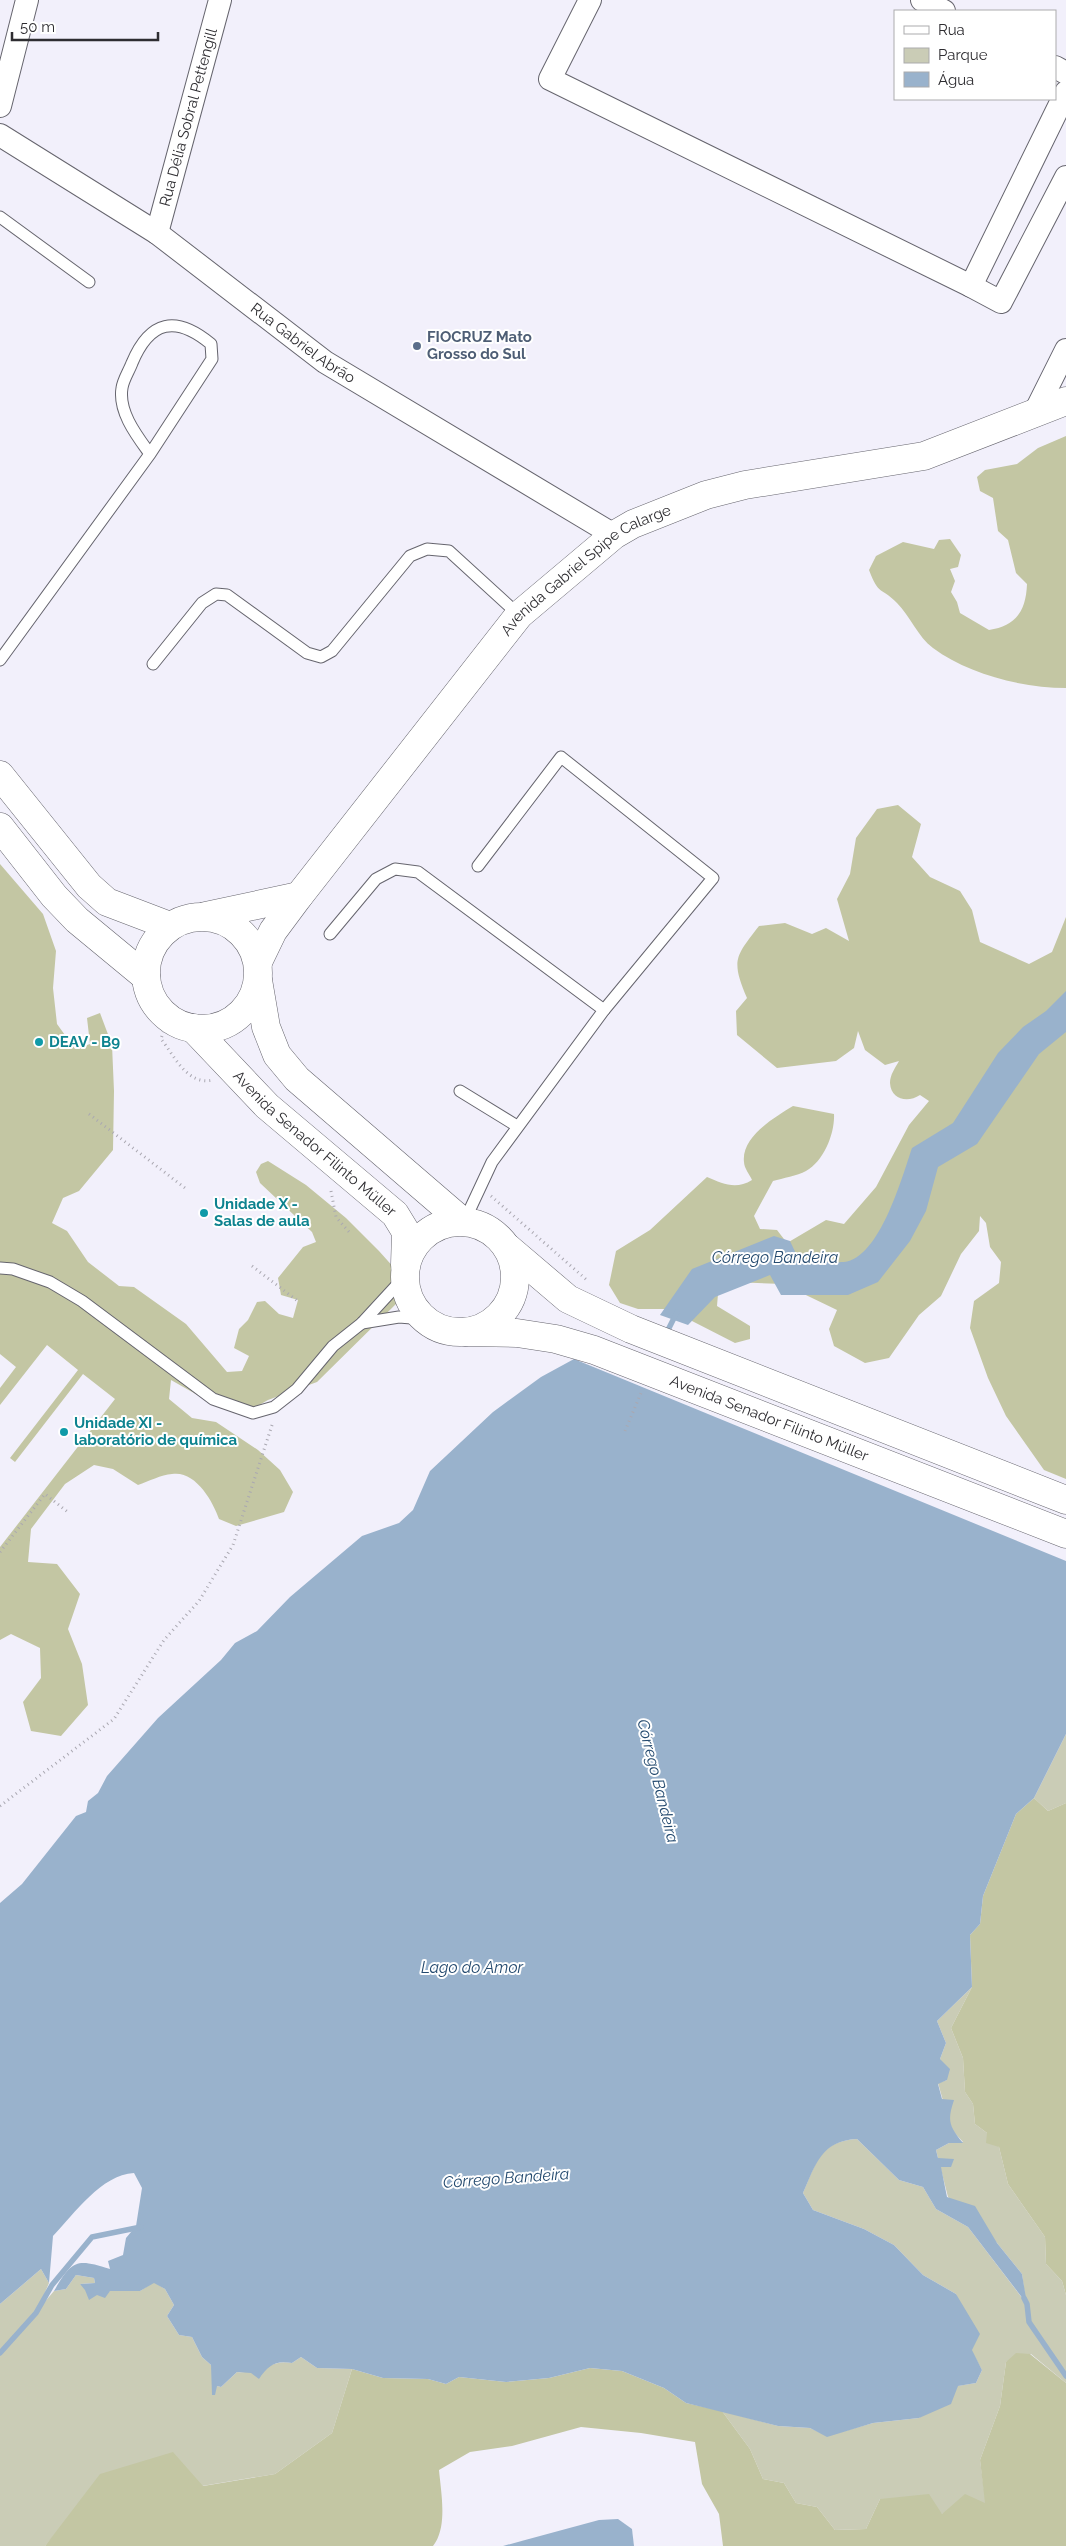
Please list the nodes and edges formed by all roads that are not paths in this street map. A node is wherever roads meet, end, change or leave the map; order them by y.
1 (27, 0) edge
2 (220, 0) edge
3 (590, 0) edge
4 (922, 0) edge
5 (942, 10) edge
6 (1066, 92) edge
7 (0, 106) edge
8 (0, 135) edge
9 (1066, 177) edge
10 (1023, 182) junction
11 (1060, 205) edge
12 (0, 217) edge
13 (157, 233) junction
14 (89, 282) dead end
15 (971, 286) junction
16 (1066, 350) edge
17 (1066, 402) edge
18 (1033, 416) junction
19 (150, 454) junction
20 (614, 535) junction
21 (518, 615) junction
22 (0, 660) edge
23 (154, 664) dead end
24 (0, 775) edge
25 (0, 827) edge
26 (478, 866) dead end
27 (298, 896) junction
28 (206, 916) junction
29 (170, 926) junction
30 (330, 934) dead end
31 (258, 971) junction
32 (146, 977) junction
33 (604, 1010) junction
34 (193, 1028) junction
35 (460, 1091) dead end
36 (518, 1126) junction
37 (463, 1221) junction
38 (508, 1248) junction
39 (0, 1268) edge
40 (405, 1271) junction
41 (424, 1319) junction
42 (362, 1323) junction
43 (465, 1332) junction
44 (1066, 1500) edge
45 (1066, 1534) edge

1 - 7 street
2 - 13 street, Rua Délia Sobral Pettengill
3 - 15 street
4 - 5 street
6 - 10 street
8 - 13 street, Rua Gabriel Abrão
9 - 11 street
10 - 11 street
10 - 15 street
11 - 15 street
12 - 14 lane
13 - 20 street, Rua Gabriel Abrão
16 - 18 street
17 - 18 main road, Avenida Gabriel Spipe Calarge
18 - 20 main road, Avenida Gabriel Spipe Calarge
19 - 19 lane
19 - 22 lane
20 - 21 main road, Avenida Gabriel Spipe Calarge
21 - 23 lane
21 - 27 main road, Avenida Gabriel Spipe Calarge
24 - 29 main road
25 - 32 main road
26 - 33 lane
27 - 28 main road
27 - 31 main road, Avenida Gabriel Spipe Calarge
28 - 29 main road
28 - 31 main road
29 - 32 main road
30 - 33 lane
31 - 34 main road
31 - 37 main road
32 - 34 main road
33 - 36 lane
34 - 40 main road, Avenida Senador Filinto Müller
35 - 36 lane
36 - 37 lane
37 - 38 main road
37 - 40 main road
38 - 43 main road
38 - 44 main road
39 - 42 lane
40 - 41 main road
40 - 42 lane
41 - 42 lane
41 - 43 main road
43 - 45 main road, Avenida Senador Filinto Müller

